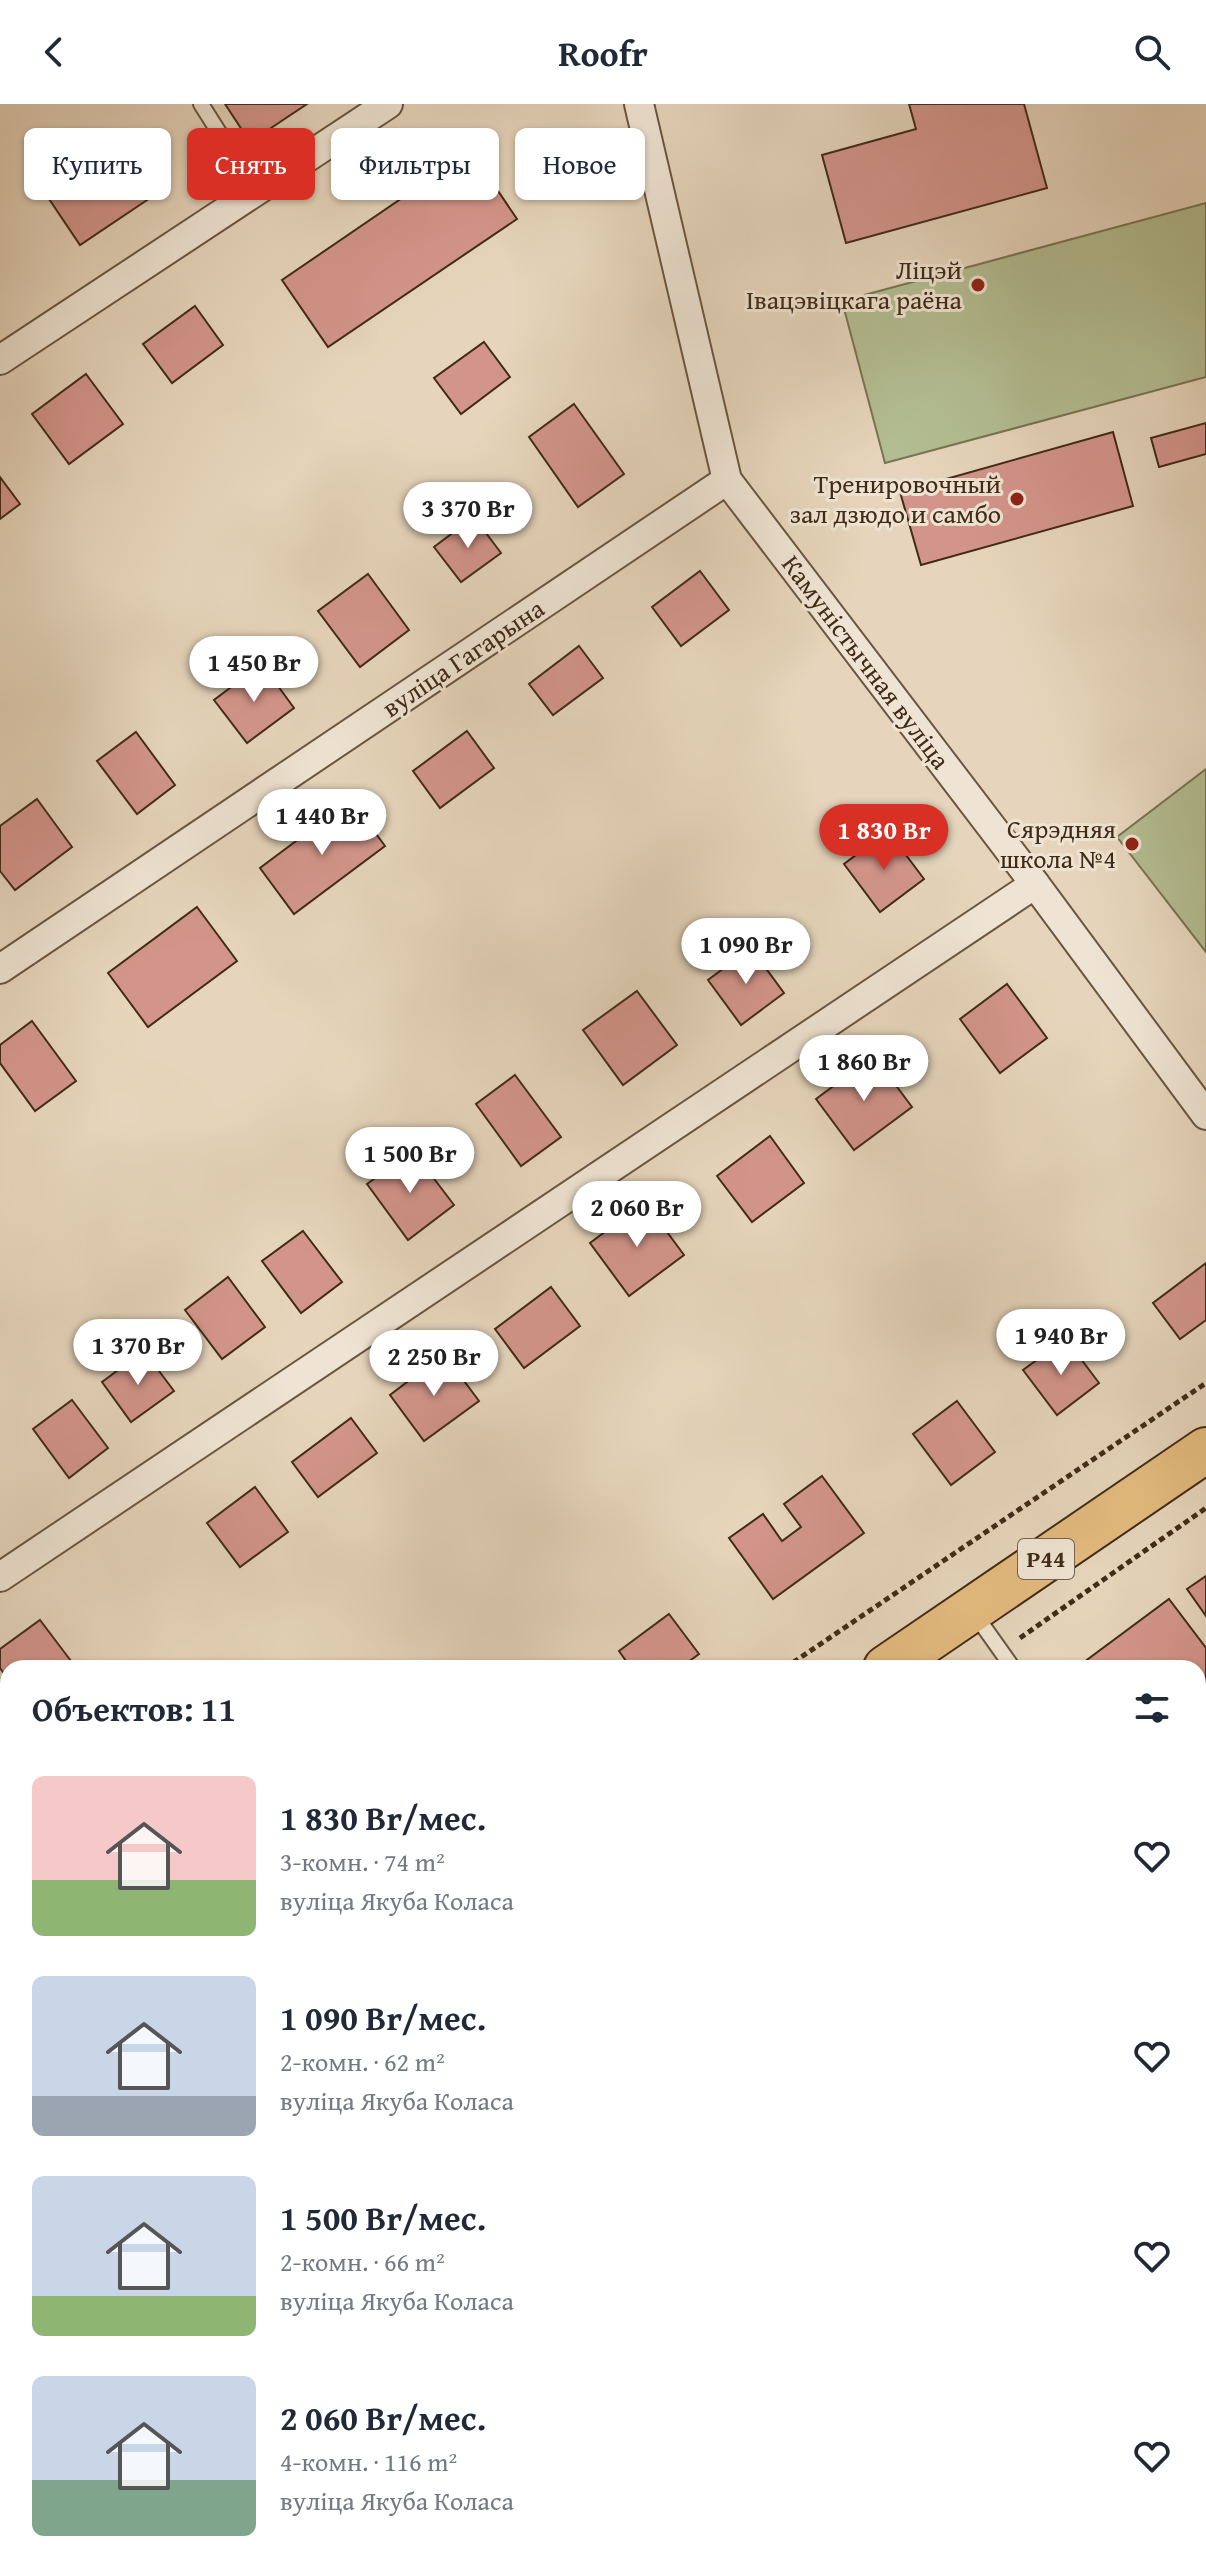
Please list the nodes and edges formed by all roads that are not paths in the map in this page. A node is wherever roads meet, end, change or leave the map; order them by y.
1 (201, 104) edge
2 (388, 104) edge
3 (639, 104) edge
4 (216, 128) edge
5 (315, 152) edge
6 (242, 200) edge
7 (0, 360) edge
8 (727, 480) junction
9 (1035, 884) junction
10 (0, 969) edge
11 (1206, 1115) edge
12 (1206, 1450) edge
13 (0, 1577) edge
14 (972, 1610) junction
15 (898, 1660) edge
16 (1007, 1660) edge

1 - 4 lane
2 - 5 street
3 - 8 street, Камуністычная вуліца
6 - 7 street
8 - 9 street, Камуністычная вуліца
8 - 10 street, вуліца Гагарына
9 - 11 street, Камуністычная вуліца
9 - 13 street
12 - 14 main road, Р44
14 - 15 main road, Р44
14 - 16 lane

